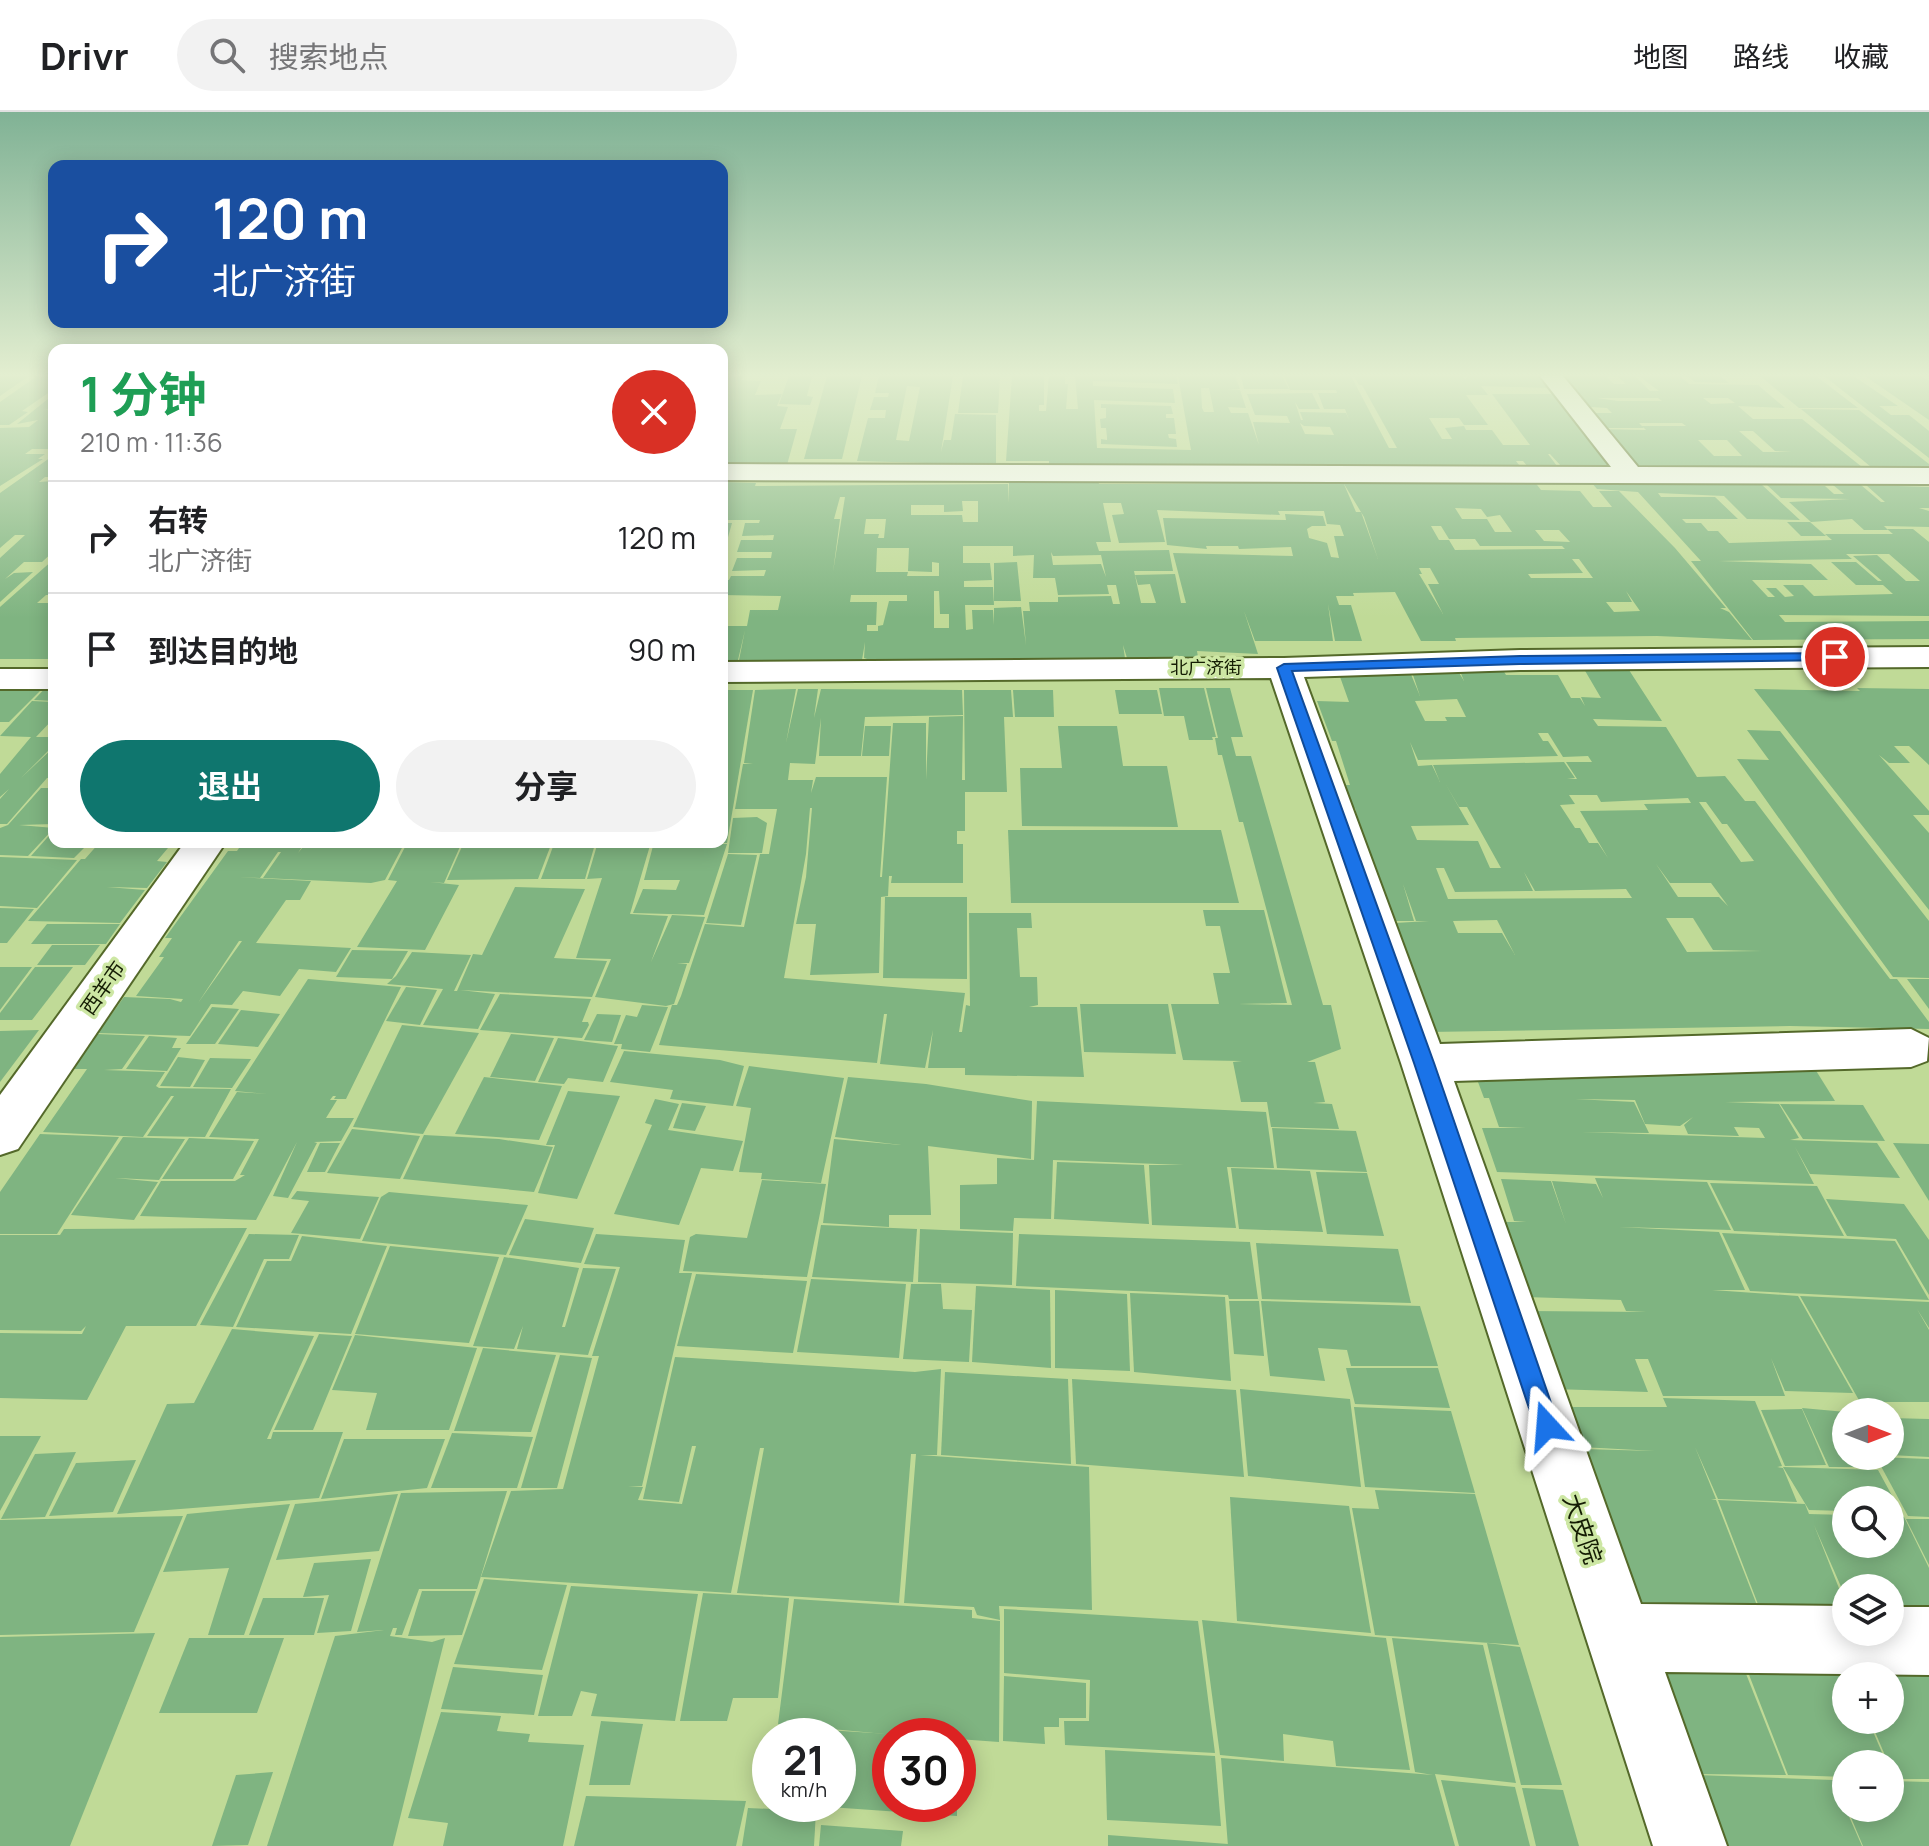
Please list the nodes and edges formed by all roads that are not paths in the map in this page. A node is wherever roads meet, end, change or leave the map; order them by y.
1 (1616, 457) edge
2 (728, 472) edge
3 (1631, 476) junction
4 (1929, 476) edge
5 (1929, 657) edge
6 (1284, 668) junction
7 (728, 672) edge
8 (0, 679) edge
9 (48, 679) edge
10 (202, 848) edge
11 (1911, 1048) dead end
12 (1424, 1063) junction
13 (0, 1134) edge
14 (1619, 1638) junction
15 (1929, 1641) edge
16 (1690, 1846) edge

1 - 3 street
2 - 3 street
3 - 4 street
5 - 6 street, 北广济街
6 - 7 street, 北广济街
6 - 12 street, 大皮院
8 - 9 street
10 - 13 street, 西羊市
11 - 12 street
12 - 14 street, 大皮院
14 - 15 street
14 - 16 street, 大皮院

